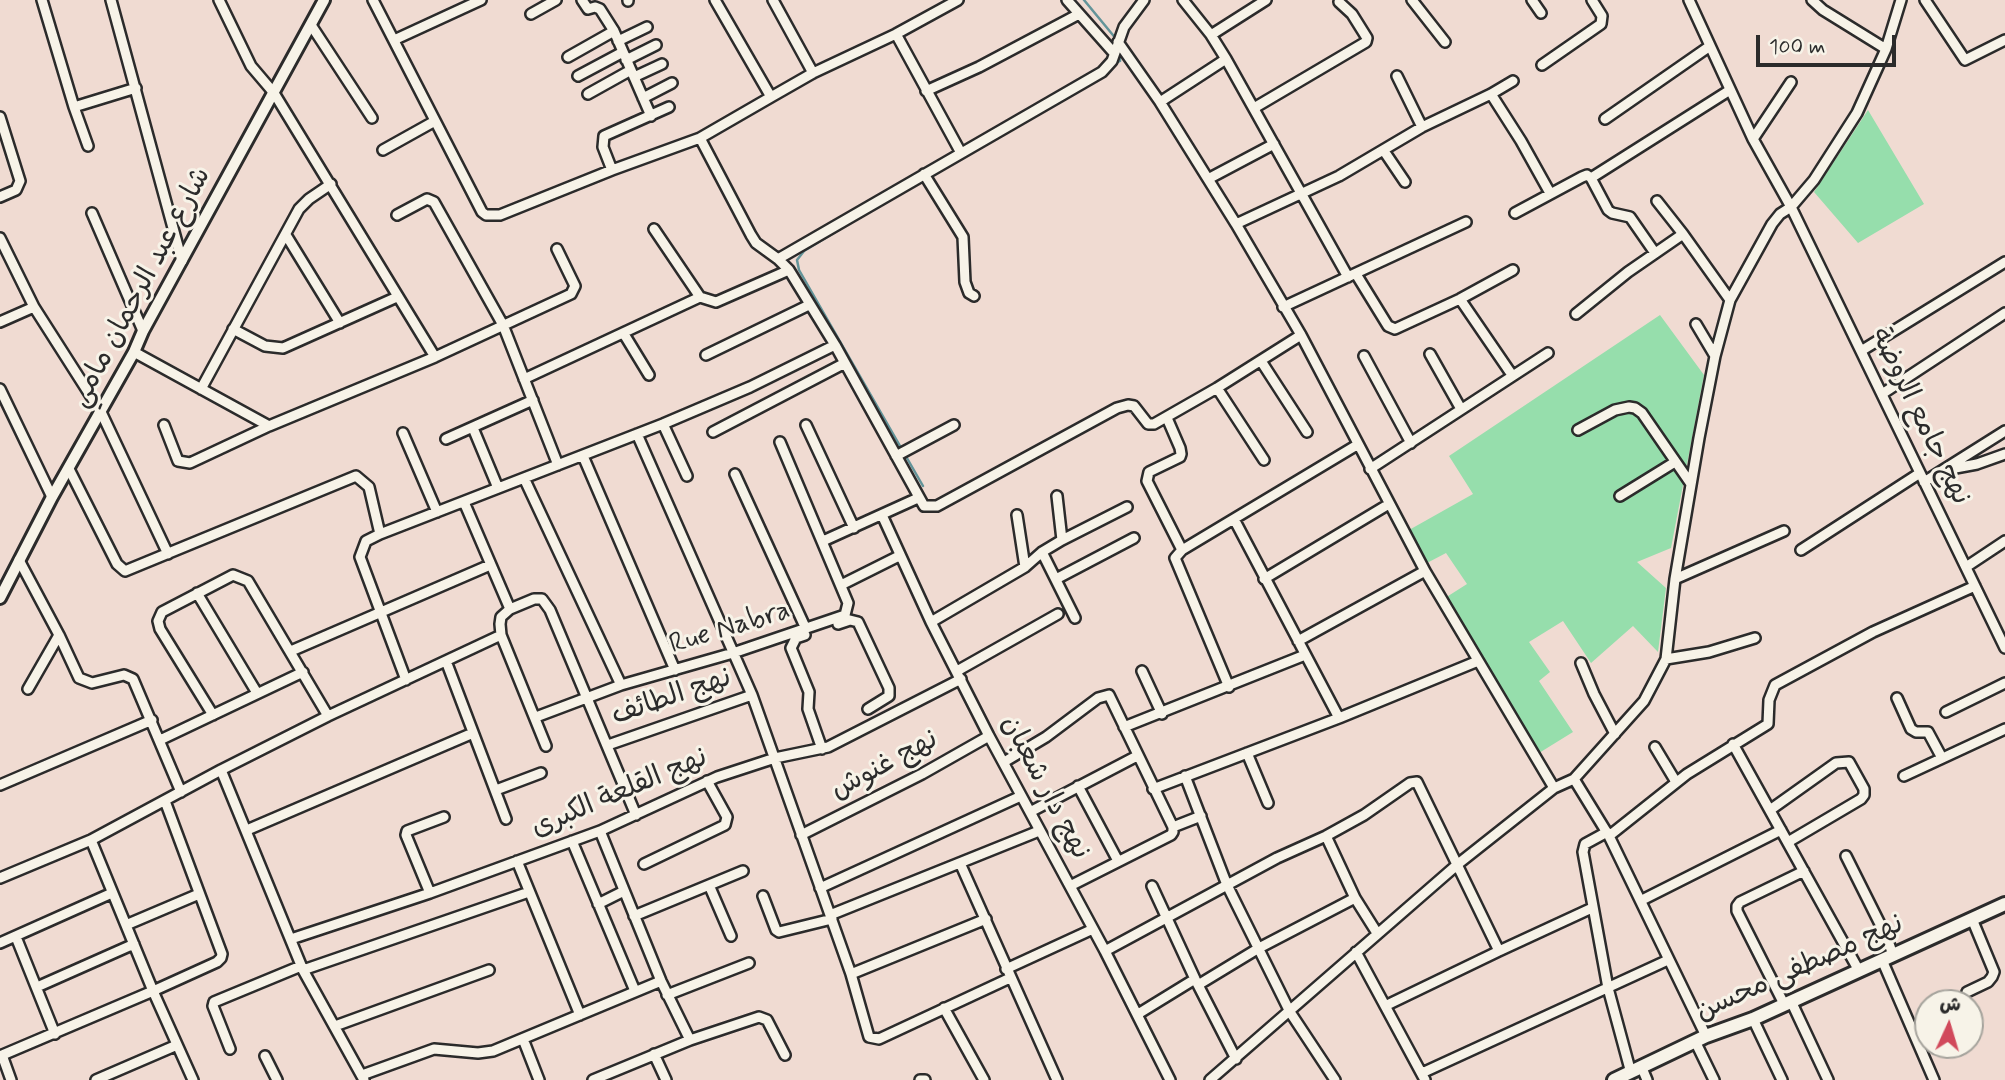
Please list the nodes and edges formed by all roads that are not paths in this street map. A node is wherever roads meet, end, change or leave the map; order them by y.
1 (42, 0) edge
2 (111, 0) edge
3 (219, 0) edge
4 (324, 0) edge
5 (373, 0) edge
6 (481, 0) edge
7 (556, 0) edge
8 (582, 0) edge
9 (715, 0) edge
10 (773, 0) edge
11 (958, 0) edge
12 (1067, 0) edge
13 (1144, 0) edge
14 (1182, 0) edge
15 (1266, 0) edge
16 (1412, 0) edge
17 (1532, 0) edge
18 (1592, 0) edge
19 (1689, 0) edge
20 (1812, 0) edge
21 (1901, 0) edge
22 (1924, 0) edge
23 (1339, 2) dead end
24 (1541, 13) dead end
25 (531, 14) dead end
26 (1079, 14) junction
27 (311, 25) junction
28 (647, 27) dead end
29 (896, 34) junction
30 (1211, 35) junction
31 (616, 36) junction
32 (394, 40) junction
33 (2005, 40) edge
34 (1118, 42) junction
35 (1445, 42) dead end
36 (656, 45) dead end
37 (1710, 46) junction
38 (1886, 49) junction
39 (1114, 53) junction
40 (625, 56) junction
41 (568, 57) dead end
42 (1227, 59) junction
43 (662, 64) dead end
44 (1542, 65) dead end
45 (813, 73) junction
46 (632, 74) junction
47 (578, 76) dead end
48 (1397, 76) dead end
49 (1513, 81) dead end
50 (1791, 82) dead end
51 (672, 83) dead end
52 (136, 88) junction
53 (1730, 90) junction
54 (926, 91) junction
55 (274, 93) junction
56 (587, 94) dead end
57 (1491, 94) junction
58 (771, 97) junction
59 (643, 98) junction
60 (1160, 103) junction
61 (74, 107) junction
62 (669, 107) dead end
63 (1254, 108) junction
64 (651, 116) junction
65 (0, 117) edge
66 (372, 118) dead end
67 (1605, 119) dead end
68 (435, 121) junction
69 (1422, 127) junction
70 (700, 138) junction
71 (1753, 139) junction
72 (1274, 144) junction
73 (88, 146) dead end
74 (383, 150) dead end
75 (1384, 151) junction
76 (961, 153) junction
77 (612, 170) junction
78 (924, 174) junction
79 (1591, 178) junction
80 (1208, 179) junction
81 (1405, 182) dead end
82 (331, 184) junction
83 (1549, 192) junction
84 (1300, 194) junction
85 (0, 197) edge
86 (1657, 201) dead end
87 (1791, 208) junction
88 (1515, 213) dead end
89 (92, 214) dead end
90 (397, 215) dead end
91 (1466, 222) dead end
92 (1236, 224) junction
93 (654, 229) dead end
94 (1683, 234) junction
95 (286, 235) junction
96 (0, 238) edge
97 (557, 249) dead end
98 (1656, 253) junction
99 (778, 259) junction
100 (182, 261) junction
101 (2005, 262) edge
102 (789, 270) junction
103 (1513, 270) dead end
104 (1352, 275) junction
105 (974, 296) dead end
106 (397, 297) junction
107 (700, 298) junction
108 (1460, 299) junction
109 (1730, 300) junction
110 (809, 305) junction
111 (34, 307) junction
112 (1283, 307) junction
113 (2005, 313) edge
114 (1576, 314) dead end
115 (0, 322) edge
116 (340, 323) junction
117 (1696, 324) dead end
118 (503, 325) junction
119 (233, 329) junction
120 (143, 331) junction
121 (624, 334) junction
122 (1301, 335) junction
123 (835, 345) junction
124 (1861, 351) junction
125 (134, 352) junction
126 (1548, 353) dead end
127 (1430, 354) dead end
128 (706, 355) dead end
129 (1364, 356) dead end
130 (1715, 356) junction
131 (435, 357) junction
132 (1261, 360) junction
133 (845, 363) junction
134 (649, 375) dead end
135 (1512, 375) junction
136 (524, 379) junction
137 (1217, 388) junction
138 (0, 389) edge
139 (201, 390) junction
140 (1882, 394) junction
141 (533, 400) junction
142 (1461, 409) junction
143 (5, 410) edge
144 (101, 412) junction
145 (1167, 418) junction
146 (663, 424) junction
147 (164, 425) dead end
148 (806, 425) dead end
149 (954, 425) dead end
150 (269, 426) junction
151 (472, 428) junction
152 (1578, 430) dead end
153 (2005, 431) edge
154 (713, 432) dead end
155 (1307, 432) dead end
156 (403, 433) dead end
157 (637, 434) junction
158 (446, 439) dead end
159 (780, 442) dead end
160 (1411, 443) junction
161 (1357, 445) junction
162 (2005, 454) edge
163 (583, 456) junction
164 (896, 456) junction
165 (1264, 460) dead end
166 (1675, 462) junction
167 (558, 465) junction
168 (69, 469) junction
169 (1370, 469) junction
170 (1944, 470) junction
171 (735, 474) dead end
172 (687, 476) dead end
173 (1922, 477) junction
174 (524, 478) junction
175 (1692, 484) junction
176 (498, 488) junction
177 (1057, 496) dead end
178 (1620, 496) dead end
179 (52, 498) junction
180 (918, 498) junction
181 (464, 502) junction
182 (1389, 504) junction
183 (1127, 507) dead end
184 (437, 512) junction
185 (882, 514) junction
186 (1017, 515) dead end
187 (1234, 519) junction
188 (854, 528) junction
189 (1784, 531) dead end
190 (380, 534) junction
191 (1134, 538) dead end
192 (1062, 540) junction
193 (823, 541) junction
194 (2005, 541) edge
195 (1182, 550) junction
196 (1801, 550) dead end
197 (1042, 552) junction
198 (168, 554) junction
199 (899, 555) junction
200 (19, 560) junction
201 (490, 565) junction
202 (1025, 567) junction
203 (1966, 567) junction
204 (1425, 571) junction
205 (1056, 579) junction
206 (1264, 579) junction
207 (1675, 579) junction
208 (841, 585) junction
209 (1975, 586) junction
210 (197, 593) junction
211 (0, 598) edge
212 (510, 609) junction
213 (379, 611) junction
214 (1058, 614) dead end
215 (1075, 618) dead end
216 (931, 622) junction
217 (806, 629) junction
218 (59, 635) junction
219 (501, 635) junction
220 (1755, 638) dead end
221 (1298, 641) junction
222 (2005, 648) edge
223 (291, 651) junction
224 (733, 653) junction
225 (1305, 655) junction
226 (1666, 659) junction
227 (446, 661) junction
228 (1478, 661) junction
229 (1581, 663) dead end
230 (675, 670) junction
231 (1142, 671) dead end
232 (303, 672) junction
233 (959, 675) junction
234 (406, 680) junction
235 (2005, 683) edge
236 (621, 685) junction
237 (1229, 687) junction
238 (28, 689) dead end
239 (257, 693) junction
240 (752, 695) junction
241 (587, 696) junction
242 (1897, 698) dead end
243 (868, 709) dead end
244 (1946, 712) dead end
245 (1162, 714) junction
246 (213, 715) junction
247 (328, 716) junction
248 (536, 717) junction
249 (1339, 718) junction
250 (152, 720) junction
251 (1124, 727) junction
252 (2005, 729) edge
253 (473, 733) junction
254 (1615, 734) junction
255 (989, 736) junction
256 (160, 740) junction
257 (1733, 744) junction
258 (608, 745) junction
259 (546, 746) dead end
260 (1655, 747) dead end
261 (822, 749) junction
262 (1247, 753) junction
263 (1137, 756) junction
264 (775, 758) junction
265 (1942, 758) junction
266 (1004, 762) junction
267 (221, 770) junction
268 (541, 773) dead end
269 (1185, 776) junction
270 (1904, 776) dead end
271 (1574, 779) junction
272 (707, 781) junction
273 (1676, 782) junction
274 (0, 785) edge
275 (1078, 786) junction
276 (1554, 788) junction
277 (1153, 789) junction
278 (496, 790) junction
279 (181, 792) junction
280 (1021, 796) junction
281 (165, 801) junction
282 (1268, 803) dead end
283 (1770, 810) junction
284 (1030, 812) junction
285 (636, 815) junction
286 (1201, 816) junction
287 (444, 817) dead end
288 (506, 819) dead end
289 (1173, 827) junction
290 (247, 830) junction
291 (1781, 830) junction
292 (600, 831) junction
293 (1040, 831) junction
294 (1608, 834) junction
295 (801, 835) junction
296 (1326, 836) junction
297 (91, 840) junction
298 (572, 841) junction
299 (1788, 842) junction
300 (1846, 856) dead end
301 (1118, 861) junction
302 (517, 862) junction
303 (960, 863) junction
304 (644, 864) dead end
305 (1458, 864) junction
306 (743, 871) dead end
307 (1804, 872) junction
308 (0, 878) edge
309 (709, 885) junction
310 (1227, 885) junction
311 (1070, 886) junction
312 (1152, 886) dead end
313 (820, 888) junction
314 (624, 891) junction
315 (530, 892) junction
316 (112, 893) junction
317 (430, 893) junction
318 (199, 894) junction
319 (763, 896) dead end
320 (1355, 898) junction
321 (1642, 900) junction
322 (598, 904) junction
323 (2005, 904) edge
324 (1592, 908) junction
325 (634, 916) junction
326 (1168, 916) junction
327 (831, 917) junction
328 (986, 919) junction
329 (1972, 919) junction
330 (126, 925) junction
331 (1093, 929) junction
332 (1377, 933) junction
333 (731, 936) dead end
334 (16, 937) junction
335 (291, 939) junction
336 (0, 943) edge
337 (134, 944) junction
338 (1259, 948) junction
339 (1105, 951) junction
340 (1499, 951) junction
341 (1356, 952) junction
342 (1888, 957) junction
343 (1668, 960) junction
344 (749, 963) dead end
345 (302, 968) junction
346 (1858, 969) junction
347 (489, 970) dead end
348 (851, 974) junction
349 (1008, 974) junction
350 (661, 981) junction
351 (1197, 982) junction
352 (37, 987) junction
353 (1608, 988) junction
354 (1973, 989) edge
355 (153, 991) junction
356 (635, 991) junction
357 (667, 995) junction
358 (1787, 1003) junction
359 (1385, 1006) junction
360 (944, 1008) junction
361 (1290, 1012) junction
362 (580, 1014) junction
363 (1138, 1014) junction
364 (1753, 1019) junction
365 (335, 1026) junction
366 (55, 1034) junction
367 (1701, 1039) junction
368 (523, 1040) junction
369 (690, 1040) junction
370 (177, 1045) junction
371 (230, 1049) dead end
372 (654, 1054) junction
373 (1, 1055) edge
374 (785, 1055) dead end
375 (265, 1056) dead end
376 (1236, 1059) junction
377 (1640, 1074) edge
378 (363, 1077) edge
379 (1424, 1077) edge
380 (11, 1080) edge
381 (96, 1080) edge
382 (192, 1080) edge
383 (277, 1080) edge
384 (539, 1080) edge
385 (595, 1080) edge
386 (666, 1080) edge
387 (984, 1080) edge
388 (1057, 1080) edge
389 (1170, 1080) edge
390 (1210, 1080) edge
391 (1335, 1080) edge
392 (1614, 1080) edge
393 (1714, 1080) edge
394 (1782, 1080) edge
395 (1828, 1080) edge
396 (1934, 1080) edge

1 - 61 street
2 - 52 street
3 - 55 street
4 - 27 street, شارع عبد الرحمان مامي
5 - 32 street
6 - 32 street
7 - 25 street
8 - 31 street
9 - 58 street
10 - 45 street
11 - 29 street
12 - 26 street
13 - 34 street
14 - 30 street
15 - 30 street
16 - 35 street
17 - 24 street
18 - 44 street
19 - 37 street, نهج جامع الروضة
20 - 38 street
21 - 38 street
22 - 33 street
23 - 63 street
26 - 39 street
26 - 54 street
27 - 55 street, شارع عبد الرحمان مامي
27 - 66 street
28 - 31 street
29 - 45 street
29 - 54 street
30 - 42 street
31 - 40 street
31 - 41 street
32 - 68 street
34 - 39 street
34 - 60 street
36 - 40 street
37 - 53 street, نهج جامع الروضة
37 - 67 street
38 - 87 street
39 - 76 street
40 - 46 street
40 - 47 street
42 - 60 street
42 - 63 street
43 - 46 street
45 - 58 street
46 - 56 street
46 - 59 street
48 - 69 street
49 - 57 street
50 - 71 street
51 - 59 street
52 - 61 street
52 - 100 street
53 - 71 street, نهج جامع الروضة
53 - 79 street
54 - 76 street
55 - 82 street
55 - 100 street, شارع عبد الرحمان مامي
57 - 69 street
57 - 83 street
58 - 70 street
59 - 64 street
60 - 80 street
61 - 73 street
62 - 64 street
63 - 72 street
64 - 77 street
65 - 85 street
68 - 74 street
68 - 77 street
69 - 75 street
70 - 77 street
70 - 99 street
71 - 87 street, نهج جامع الروضة
72 - 80 street
72 - 84 street
75 - 81 street
75 - 84 street
76 - 78 street
78 - 99 street
78 - 105 street
79 - 83 street
79 - 98 street
80 - 92 street
82 - 95 street
82 - 106 street
83 - 88 street
84 - 92 street
84 - 104 street
86 - 94 street
87 - 109 street
87 - 124 street, نهج جامع الروضة
89 - 120 street
90 - 118 street
91 - 104 street
92 - 112 street
93 - 107 street
94 - 98 street
94 - 109 street
95 - 116 street
95 - 119 street
96 - 111 street
97 - 118 street
98 - 114 street
99 - 102 street
100 - 120 street, شارع عبد الرحمان مامي
101 - 124 street
102 - 107 street
102 - 110 street
103 - 108 street
104 - 108 street
104 - 112 street
106 - 116 street
106 - 131 street
107 - 121 street
108 - 135 street
109 - 130 street
110 - 123 street
110 - 128 street
111 - 115 street
111 - 144 street
112 - 122 street
113 - 140 street
116 - 119 street
117 - 130 street
118 - 131 street
118 - 136 street
119 - 139 street
120 - 125 street, شارع عبد الرحمان مامي
121 - 134 street
121 - 136 street
122 - 132 street
122 - 161 street
123 - 133 street
123 - 146 street
124 - 140 street, نهج جامع الروضة
125 - 139 street
125 - 144 street, شارع عبد الرحمان مامي
126 - 135 street
127 - 142 street
129 - 160 street
130 - 175 street
131 - 150 street
132 - 137 street
132 - 155 street
133 - 154 street
133 - 164 street
135 - 142 street
136 - 141 street
137 - 145 street
137 - 165 street
138 - 143 street
139 - 150 street
140 - 173 street, نهج جامع الروضة
141 - 151 street
141 - 167 street
142 - 160 street
143 - 179 street
144 - 168 street, شارع عبد الرحمان مامي
144 - 198 street
145 - 180 street
145 - 195 street
146 - 157 street
146 - 172 street
147 - 150 street
148 - 188 street
149 - 164 street
151 - 158 street
151 - 176 street
152 - 166 street
153 - 170 street
156 - 184 street
157 - 163 street
157 - 224 street
159 - 193 street, Rue Nabra
160 - 169 street
161 - 169 street
161 - 187 street
162 - 170 street
163 - 167 street
163 - 230 street
164 - 180 street
166 - 175 street
166 - 178 street
167 - 174 street
168 - 179 street, شارع عبد الرحمان مامي
168 - 198 street
169 - 182 street
170 - 173 street
171 - 217 street
173 - 196 street
173 - 203 street, نهج جامع الروضة
174 - 176 street
174 - 236 street
175 - 207 street
176 - 181 street
177 - 192 street
179 - 200 street, شارع عبد الرحمان مامي
180 - 185 street
181 - 184 street
181 - 201 street
182 - 204 street
182 - 206 street
183 - 192 street
184 - 190 street
185 - 188 street
185 - 199 street, نهج دار شعبان
186 - 202 street
187 - 195 street
187 - 206 street
188 - 193 street
189 - 207 street
190 - 198 street
190 - 213 street
191 - 205 street
192 - 197 street
193 - 208 street, Rue Nabra
194 - 203 street
195 - 237 street
197 - 202 street
197 - 205 street
199 - 208 street
199 - 216 street, نهج دار شعبان
200 - 211 street, شارع عبد الرحمان مامي
200 - 218 street
201 - 212 street
201 - 213 street
202 - 216 street
203 - 209 street, نهج جامع الروضة
204 - 221 street
204 - 228 street
205 - 215 street
206 - 221 street
207 - 226 street
208 - 217 street, Rue Nabra
209 - 222 street, نهج جامع الروضة
209 - 257 street
210 - 223 street
210 - 239 street
210 - 246 street
212 - 219 street
212 - 241 street
213 - 223 street
213 - 234 street
214 - 233 street, نهج القلعة الكبرى
216 - 233 street, نهج دار شعبان
217 - 224 street, Rue Nabra
218 - 238 street
218 - 250 street
219 - 227 street
219 - 248 street
220 - 226 street
221 - 225 street
223 - 232 street
224 - 230 street, Rue Nabra
224 - 240 street
225 - 237 street
225 - 249 street
226 - 254 street
227 - 234 street
227 - 253 street
228 - 249 street
228 - 276 street
229 - 254 street
230 - 236 street, Rue Nabra
231 - 245 street
232 - 239 street
232 - 247 street
233 - 255 street, نهج دار شعبان
233 - 261 street, نهج القلعة الكبرى
234 - 247 street
235 - 244 street
236 - 241 street, Rue Nabra
237 - 245 street
239 - 246 street
240 - 258 street, نهج الطائف
240 - 264 street
241 - 248 street, Rue Nabra
241 - 258 street
242 - 265 street
243 - 261 street
245 - 251 street
246 - 256 street
247 - 267 street
248 - 259 street
249 - 262 street
250 - 256 street
250 - 274 street
251 - 263 street
251 - 266 street
252 - 265 street
253 - 278 street
253 - 290 street
254 - 271 street
255 - 266 street, نهج دار شعبان
255 - 295 street, نهج غنوش
256 - 279 street
257 - 273 street
257 - 283 street
258 - 285 street
260 - 273 street
261 - 264 street, نهج القلعة الكبرى
262 - 269 street
262 - 282 street
263 - 275 street
263 - 277 street
264 - 272 street, نهج القلعة الكبرى
264 - 295 street
265 - 270 street
266 - 280 street, نهج دار شعبان
267 - 279 street
267 - 290 street
268 - 278 street
269 - 277 street
269 - 286 street
271 - 276 street
271 - 294 street
272 - 285 street, نهج القلعة الكبرى
272 - 304 street
273 - 294 street
275 - 284 street
275 - 301 street
276 - 305 street
277 - 289 street
278 - 288 street
279 - 281 street
280 - 284 street, نهج دار شعبان
280 - 313 street
281 - 297 street
281 - 318 street
283 - 291 street
283 - 299 street
284 - 293 street, نهج دار شعبان
285 - 292 street, نهج القلعة الكبرى
286 - 289 street
286 - 310 street
287 - 317 street
289 - 301 street
290 - 335 street
291 - 299 street
291 - 321 street
292 - 298 street, نهج القلعة الكبرى
292 - 314 street
293 - 303 street
293 - 311 street, نهج دار شعبان
294 - 321 street
294 - 324 street
295 - 313 street
296 - 305 street
296 - 310 street
296 - 320 street
297 - 308 street
297 - 316 street
298 - 302 street, نهج القلعة الكبرى
298 - 322 street
299 - 307 street
300 - 342 street
301 - 311 street
302 - 315 street
302 - 317 street, نهج القلعة الكبرى
303 - 327 street
303 - 328 street
305 - 332 street
305 - 340 street
306 - 309 street
307 - 346 street
307 - 358 street
309 - 325 street
309 - 333 street
310 - 326 street
310 - 338 street
311 - 331 street, نهج دار شعبان
312 - 326 street
313 - 327 street
314 - 322 street
314 - 325 street
315 - 345 street
315 - 362 street
316 - 330 street
316 - 334 street
317 - 335 street, نهج القلعة الكبرى
318 - 330 street
318 - 355 street
319 - 327 street
320 - 332 street
320 - 338 street
321 - 343 street
322 - 356 street
323 - 329 main road, نهج مصطفى محسن
324 - 340 street
324 - 353 street
325 - 350 street
326 - 339 street
326 - 351 street
327 - 348 street
328 - 348 street
328 - 349 street
329 - 342 main road, نهج مصطفى محسن
329 - 354 street
330 - 337 street
331 - 339 street, نهج دار شعبان
331 - 349 street
332 - 341 street
334 - 336 street
334 - 352 street
335 - 345 street
337 - 352 street
337 - 355 street
338 - 351 street
338 - 361 street
339 - 363 street, نهج دار شعبان
340 - 359 street
341 - 359 street
341 - 361 street
342 - 346 main road, نهج مصطفى محسن
342 - 396 street
343 - 353 street
343 - 367 street
344 - 357 street
345 - 365 street
345 - 371 street
346 - 358 main road, نهج مصطفى محسن
347 - 365 street
348 - 360 street
349 - 360 street
349 - 388 street
350 - 356 street
350 - 357 street
351 - 363 street
351 - 376 street
352 - 366 street
353 - 377 street
353 - 379 street
355 - 366 street
355 - 370 street
356 - 362 street
357 - 369 street
358 - 364 main road, نهج مصطفى محسن
358 - 395 street
359 - 379 street
360 - 387 street
361 - 376 street
361 - 391 street
362 - 368 street
363 - 389 street, نهج دار شعبان
364 - 367 main road, نهج مصطفى محسن
364 - 394 street
365 - 378 street
366 - 373 street
367 - 377 main road, نهج مصطفى محسن
367 - 393 street
368 - 378 street
368 - 384 street
369 - 372 street
369 - 374 street
370 - 381 street
370 - 382 street
372 - 385 street
372 - 386 street
373 - 380 street
375 - 383 street
376 - 390 street
377 - 392 main road, نهج مصطفى محسن

